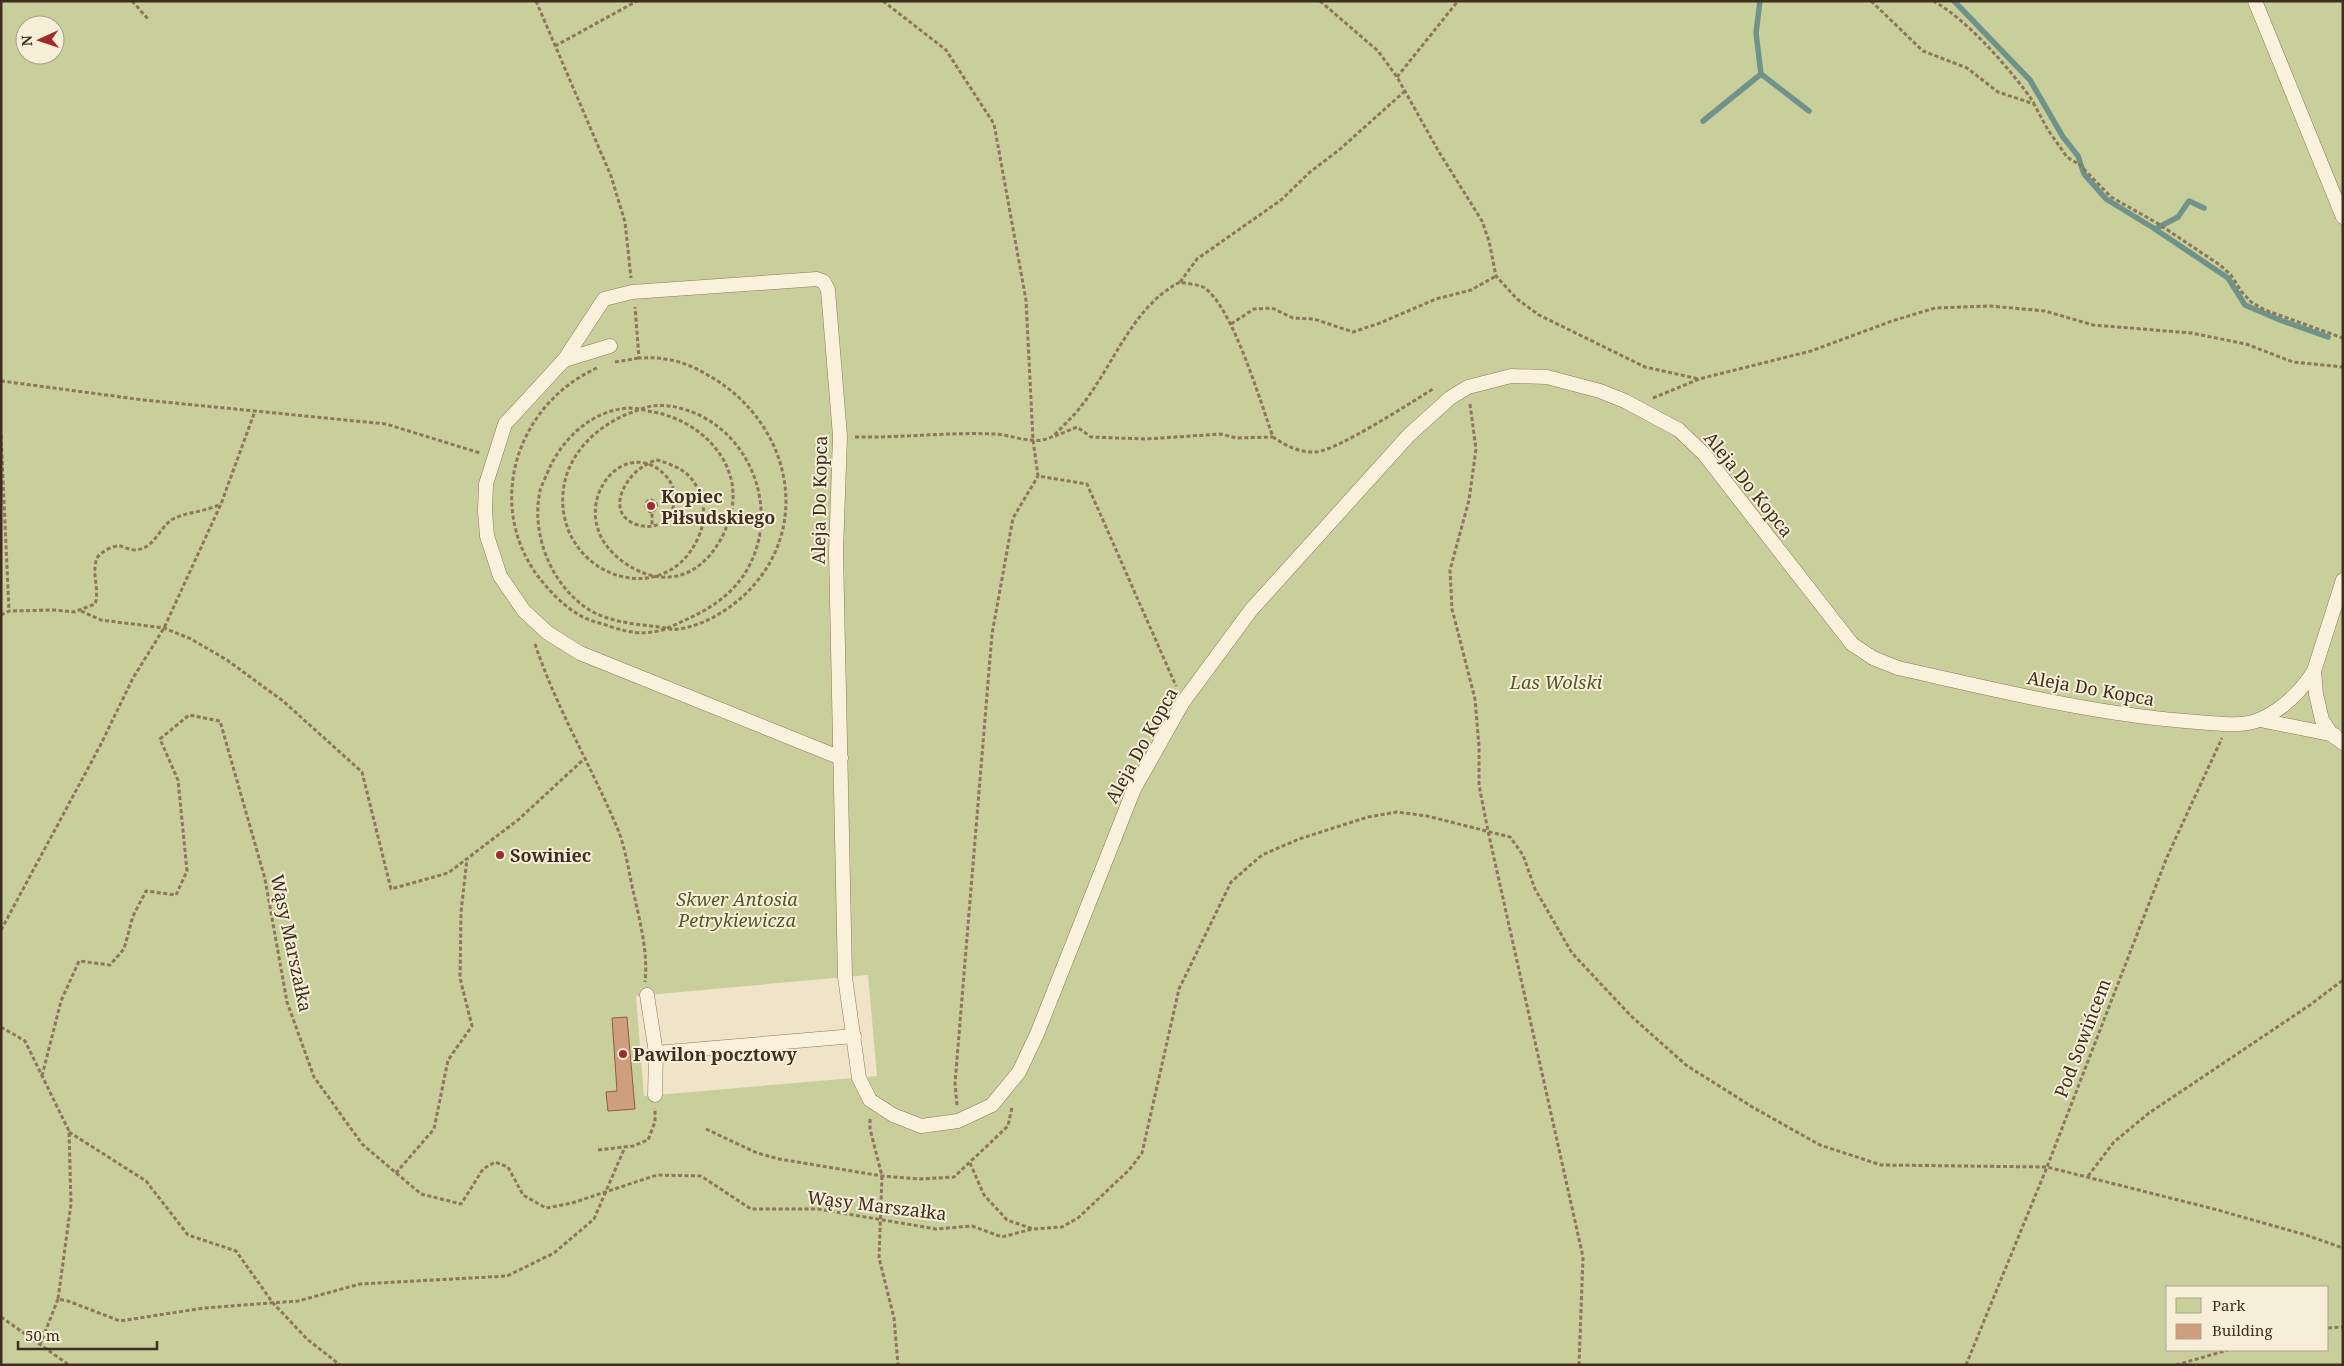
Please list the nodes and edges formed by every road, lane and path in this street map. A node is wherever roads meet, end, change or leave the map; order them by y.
1 (132, 1) edge
2 (536, 1) edge
3 (637, 1) edge
4 (883, 1) edge
5 (1320, 1) edge
6 (1458, 1) edge
7 (1871, 1) edge
8 (1933, 1) edge
9 (2256, 1) edge
10 (148, 19) dead end
11 (555, 46) junction
12 (1398, 77) junction
13 (1405, 91) junction
14 (2034, 104) junction
15 (2343, 218) edge
16 (630, 268) dead end
17 (1496, 276) junction
18 (1180, 282) junction
19 (635, 308) dead end
20 (1231, 324) junction
21 (2343, 338) edge
22 (610, 346) dead end
23 (639, 358) junction
24 (564, 360) junction
25 (611, 362) dead end
26 (600, 367) dead end
27 (2343, 367) edge
28 (1699, 379) junction
29 (1, 380) edge
30 (1442, 384) dead end
31 (1468, 387) junction
32 (1625, 401) junction
33 (640, 409) junction
34 (255, 411) junction
35 (1, 434) edge
36 (840, 436) junction
37 (1052, 437) junction
38 (1273, 437) junction
39 (1033, 440) junction
40 (494, 457) junction
41 (649, 463) junction
42 (1038, 476) junction
43 (221, 504) junction
44 (652, 512) dead end
45 (652, 526) junction
46 (655, 577) junction
47 (2343, 580) edge
48 (9, 611) junction
49 (81, 611) junction
50 (1, 615) edge
51 (164, 628) junction
52 (667, 630) junction
53 (533, 639) dead end
54 (2314, 671) junction
55 (1183, 702) junction
56 (2260, 720) junction
57 (2228, 724) junction
58 (2339, 738) edge
59 (841, 758) junction
60 (584, 759) junction
61 (1488, 831) junction
62 (467, 859) junction
63 (1, 930) edge
64 (2343, 980) edge
65 (646, 990) joint
66 (1, 1027) edge
67 (854, 1036) junction
68 (656, 1053) junction
69 (42, 1076) junction
70 (655, 1095) joint
71 (1014, 1099) dead end
72 (870, 1100) junction
73 (958, 1120) junction
74 (706, 1129) dead end
75 (68, 1131) junction
76 (625, 1147) junction
77 (598, 1150) dead end
78 (970, 1163) junction
79 (2047, 1167) junction
80 (396, 1173) junction
81 (882, 1176) junction
82 (2088, 1176) junction
83 (606, 1191) junction
84 (880, 1221) junction
85 (1033, 1229) junction
86 (2343, 1248) edge
87 (58, 1300) junction
88 (273, 1303) junction
89 (1, 1317) edge
90 (2343, 1327) edge
91 (2329, 1328) edge
92 (40, 1345) junction
93 (2225, 1351) edge
94 (70, 1365) edge
95 (340, 1365) edge
96 (898, 1365) edge
97 (1579, 1365) edge
98 (1966, 1365) edge
99 (2176, 1365) edge

1 - 10 path
2 - 11 path
3 - 11 path
4 - 39 path
5 - 12 path
6 - 12 path
7 - 14 path
8 - 14 path
9 - 15 street
11 - 16 path
12 - 13 path
13 - 17 path
13 - 18 path
14 - 21 path
17 - 20 path
17 - 28 path
18 - 20 path
18 - 37 path
19 - 23 path
20 - 38 path
22 - 24 street
23 - 25 path
23 - 52 path
24 - 36 street, Aleja Do Kopca
24 - 40 street
26 - 52 path
27 - 28 path
28 - 32 path
29 - 34 path
30 - 38 path
31 - 32 street, Aleja Do Kopca
31 - 55 street, Aleja Do Kopca
31 - 61 path
32 - 57 street, Aleja Do Kopca
33 - 46 path
33 - 46 path
33 - 52 path
33 - 52 path
34 - 40 path
34 - 43 path
35 - 48 path
36 - 39 path
36 - 59 street, Aleja Do Kopca
37 - 38 path
37 - 39 path
39 - 42 path
40 - 59 street
41 - 45 path
41 - 45 path
41 - 46 path
41 - 46 path
42 - 55 path
42 - 73 path
43 - 49 path
43 - 51 path
44 - 45 path
47 - 54 street
48 - 49 path
48 - 50 path
49 - 51 path
51 - 62 path
51 - 63 path
53 - 60 path
54 - 56 street, Aleja Do Kopca
54 - 58 street
55 - 73 street, Aleja Do Kopca
56 - 57 street, Aleja Do Kopca
56 - 58 street
57 - 79 path, Pod Sowińcem
59 - 67 street, Aleja Do Kopca
60 - 62 path
60 - 65 path
61 - 79 path
61 - 85 path
61 - 97 path
62 - 80 path
64 - 82 path
65 - 68 street
66 - 69 path
67 - 68 street
67 - 72 street, Aleja Do Kopca
68 - 70 street
69 - 75 path
69 - 80 path, Wąsy Marszałka
70 - 76 path
71 - 78 path
72 - 73 street, Aleja Do Kopca
72 - 81 path
74 - 81 path
75 - 87 path
75 - 88 path
76 - 77 path
76 - 83 path
78 - 81 path
78 - 85 path
79 - 82 path
79 - 98 path, Pod Sowińcem
80 - 83 path, Wąsy Marszałka
81 - 84 path
82 - 86 path
83 - 84 path, Wąsy Marszałka
83 - 88 path
84 - 85 path, Wąsy Marszałka
84 - 96 path
87 - 88 path
87 - 92 path
88 - 95 path
89 - 92 path
90 - 91 path
92 - 94 path
93 - 99 path

